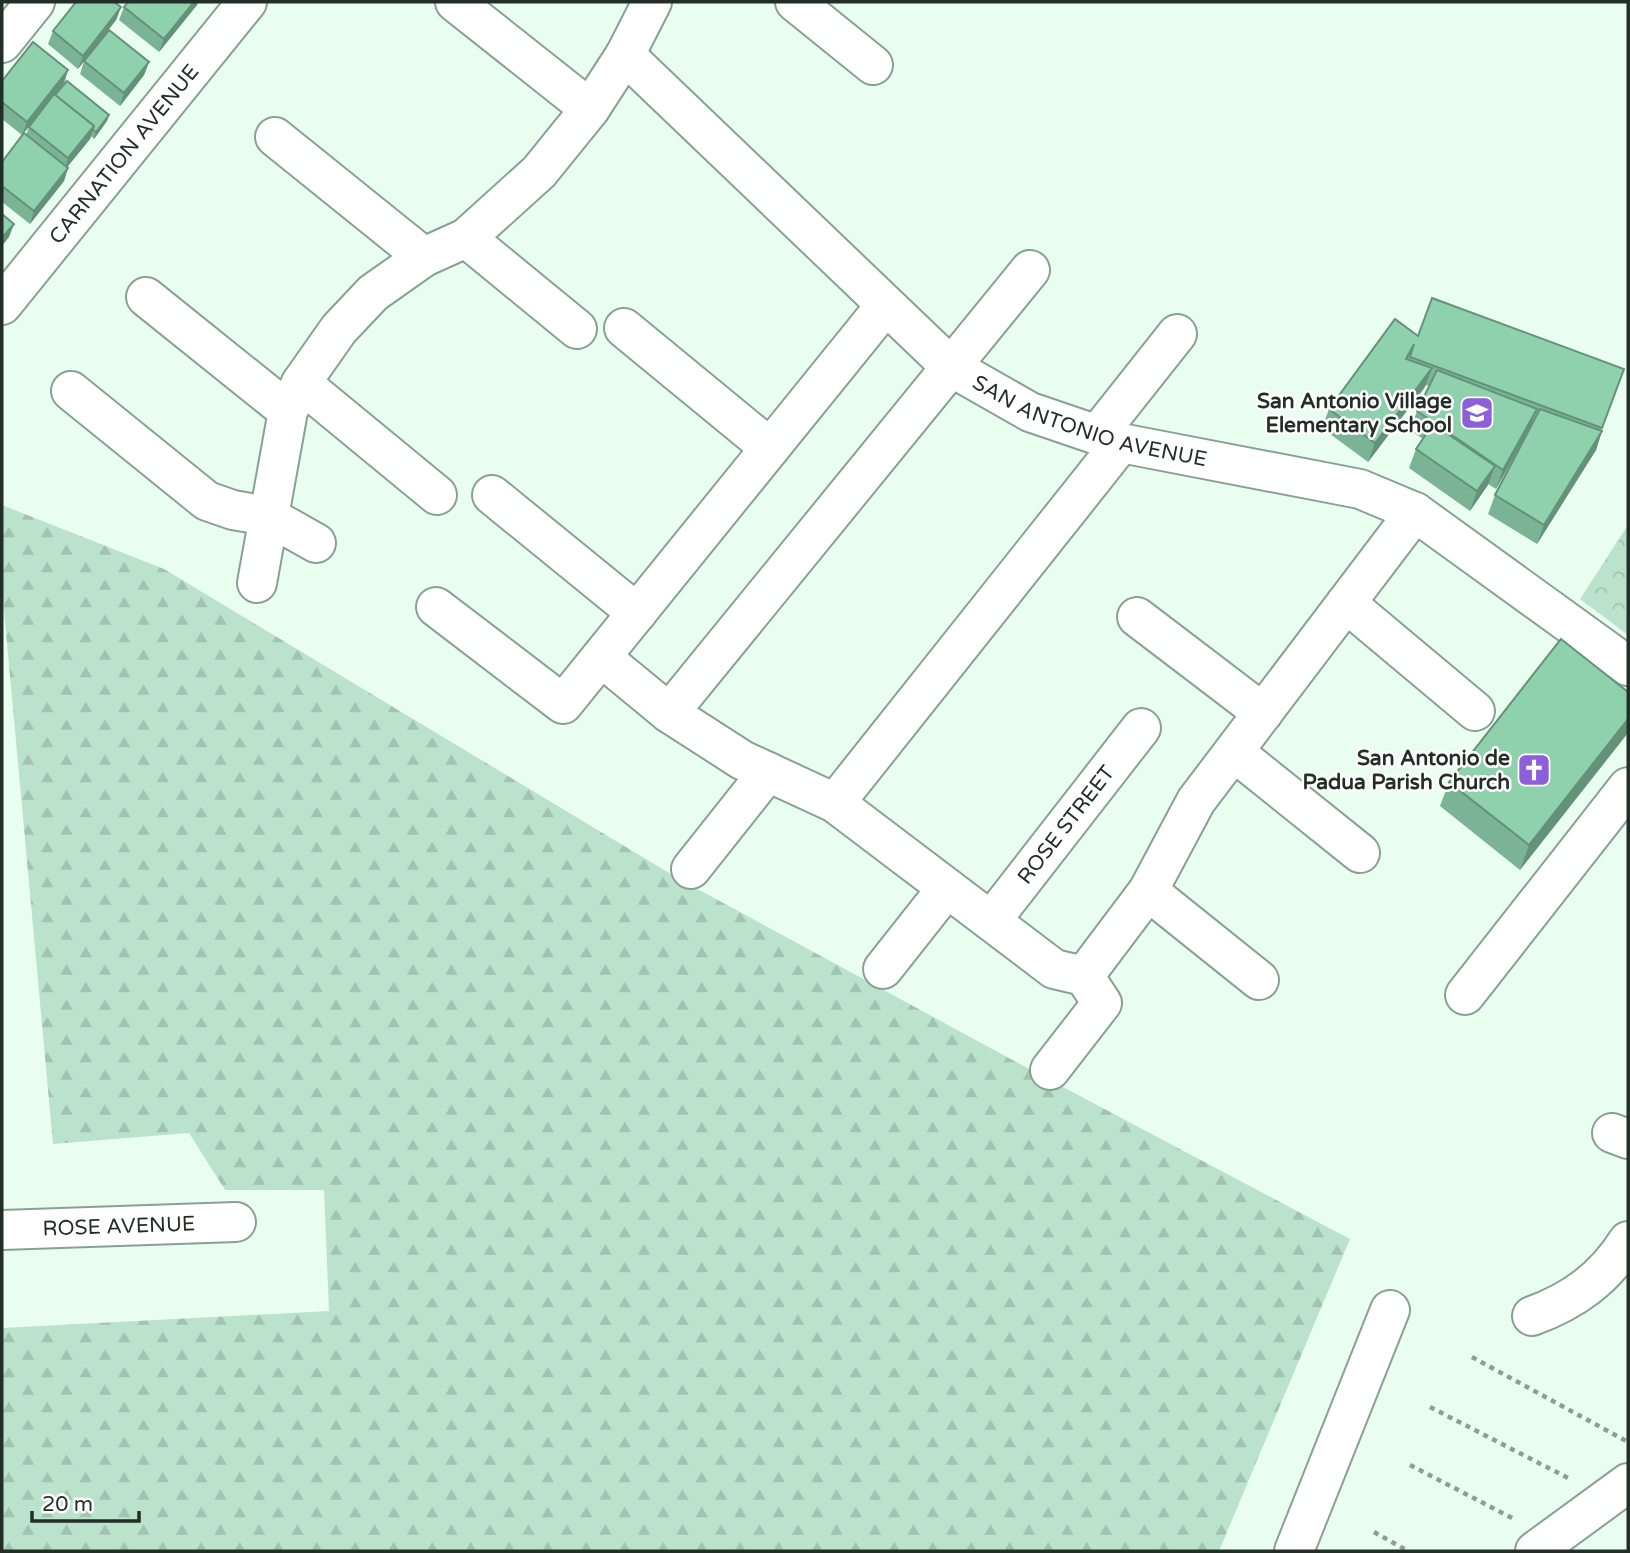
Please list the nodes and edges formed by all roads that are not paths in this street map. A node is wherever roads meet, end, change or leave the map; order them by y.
1 (35, 2) edge
2 (247, 2) edge
3 (455, 2) edge
4 (652, 2) edge
5 (795, 2) edge
6 (2, 43) edge
7 (625, 55) junction
8 (873, 65) dead end
9 (590, 109) junction
10 (275, 137) dead end
11 (466, 238) junction
12 (424, 257) junction
13 (1030, 270) dead end
14 (146, 297) dead end
15 (2, 305) edge
16 (885, 306) junction
17 (624, 328) dead end
18 (577, 329) dead end
19 (1177, 334) dead end
20 (951, 367) junction
21 (71, 391) dead end
22 (294, 397) junction
23 (1109, 439) junction
24 (770, 448) junction
25 (437, 495) dead end
26 (492, 495) dead end
27 (1415, 512) junction
28 (268, 516) junction
29 (316, 543) dead end
30 (257, 583) dead end
31 (1346, 604) junction
32 (436, 607) dead end
33 (637, 613) junction
34 (1137, 617) dead end
35 (601, 657) junction
36 (1628, 666) edge
37 (1475, 711) dead end
38 (669, 713) junction
39 (1263, 713) junction
40 (1141, 728) dead end
41 (1234, 752) junction
42 (768, 772) junction
43 (1628, 787) edge
44 (835, 803) junction
45 (1360, 853) dead end
46 (691, 869) dead end
47 (947, 888) junction
48 (1148, 891) junction
49 (991, 921) junction
50 (883, 970) dead end
51 (1084, 976) junction
52 (1259, 980) dead end
53 (1465, 996) dead end
54 (1050, 1070) dead end
55 (236, 1222) dead end
56 (2, 1230) edge
57 (1628, 1241) edge
58 (1390, 1310) dead end
59 (1532, 1316) dead end
60 (1618, 1490) edge
61 (1544, 1545) edge
62 (1294, 1551) edge

1 - 6 street
2 - 15 street, CARNATION AVENUE
3 - 9 street
4 - 7 street
5 - 8 street
7 - 9 street
7 - 16 street, SAN ANTONIO AVENUE
9 - 11 street
10 - 12 street
11 - 12 street
11 - 18 street
12 - 22 street
13 - 20 street
14 - 22 street
16 - 20 street, SAN ANTONIO AVENUE
16 - 24 street
17 - 24 street
19 - 23 street
20 - 23 street, SAN ANTONIO AVENUE
20 - 38 street
21 - 28 street
22 - 25 street
22 - 28 street
23 - 27 street, SAN ANTONIO AVENUE
23 - 44 street
24 - 33 street
26 - 33 street
27 - 31 street
27 - 36 street, SAN ANTONIO AVENUE
28 - 29 street
28 - 30 street
31 - 37 street
31 - 39 street
32 - 35 street
33 - 35 street
34 - 39 street
35 - 38 street
38 - 42 street
39 - 41 street
40 - 49 street, ROSE STREET
41 - 45 street
41 - 48 street
42 - 44 street
42 - 46 street
43 - 53 street
44 - 47 street
47 - 49 street
47 - 50 street
48 - 51 street
48 - 52 street
49 - 51 street
51 - 54 street
55 - 56 street, ROSE AVENUE
57 - 59 street
58 - 62 street
60 - 61 street

